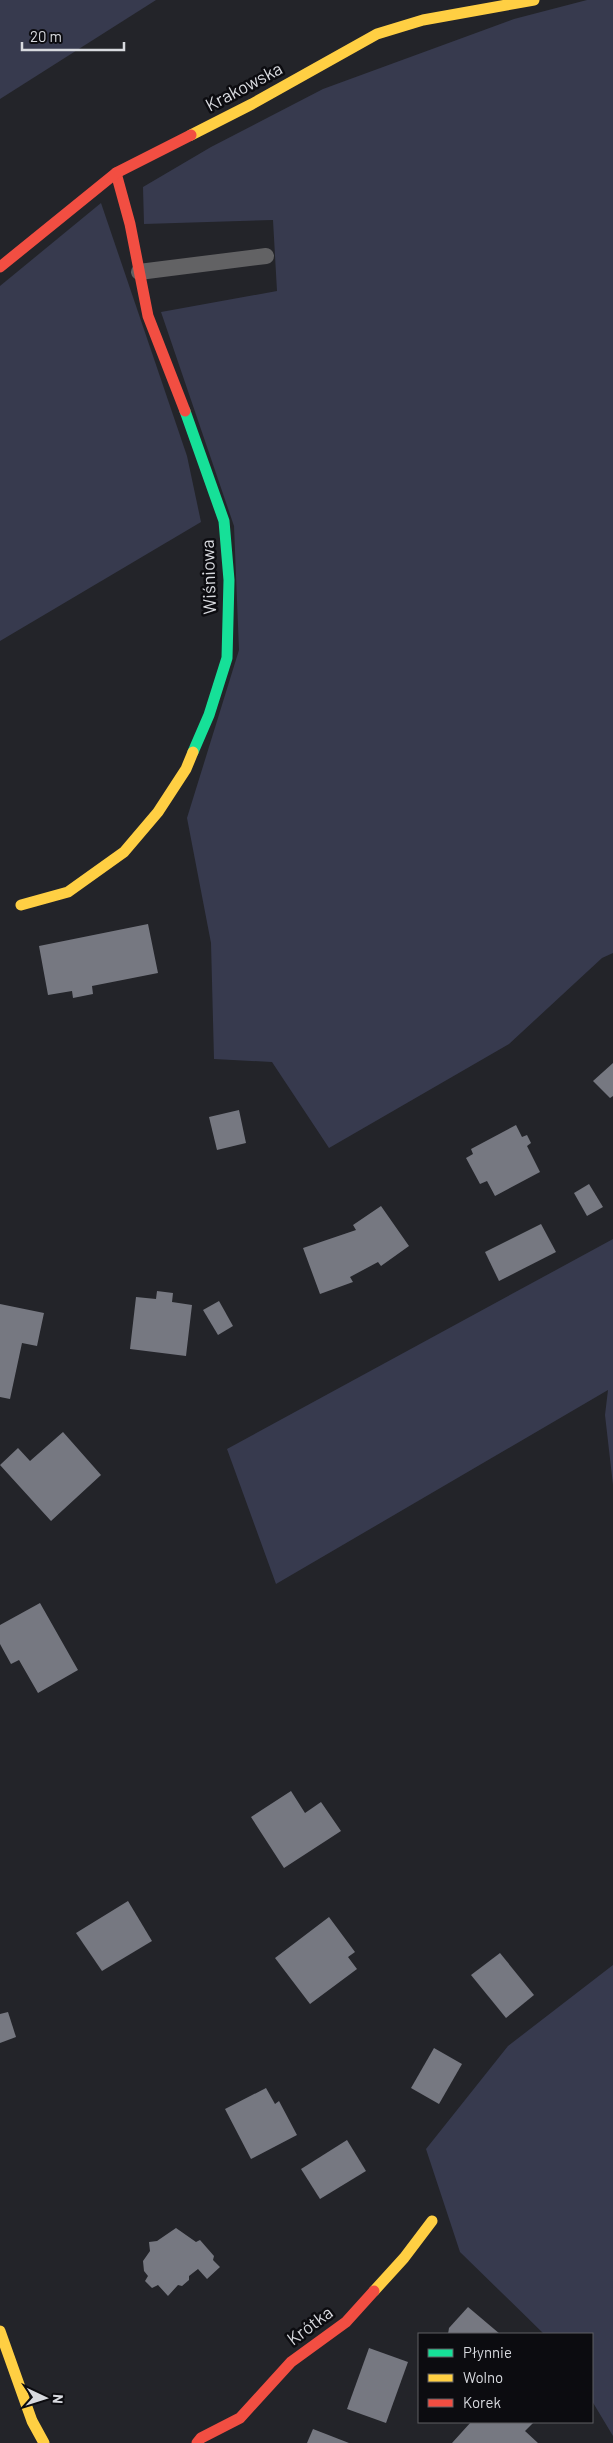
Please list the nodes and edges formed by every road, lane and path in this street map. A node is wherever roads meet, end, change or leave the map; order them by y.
1 (534, 0) edge
2 (116, 174) junction
3 (266, 256) dead end
4 (0, 267) edge
5 (139, 272) junction
6 (21, 905) dead end
7 (432, 2221) dead end
8 (0, 2331) edge
9 (44, 2443) edge
10 (197, 2443) edge

1 - 2 street, Krakowska
2 - 4 street, Krakowska
2 - 5 street, Wiśniowa
3 - 5 lane
5 - 6 street, Wiśniowa
7 - 10 street, Krótka
8 - 9 street

